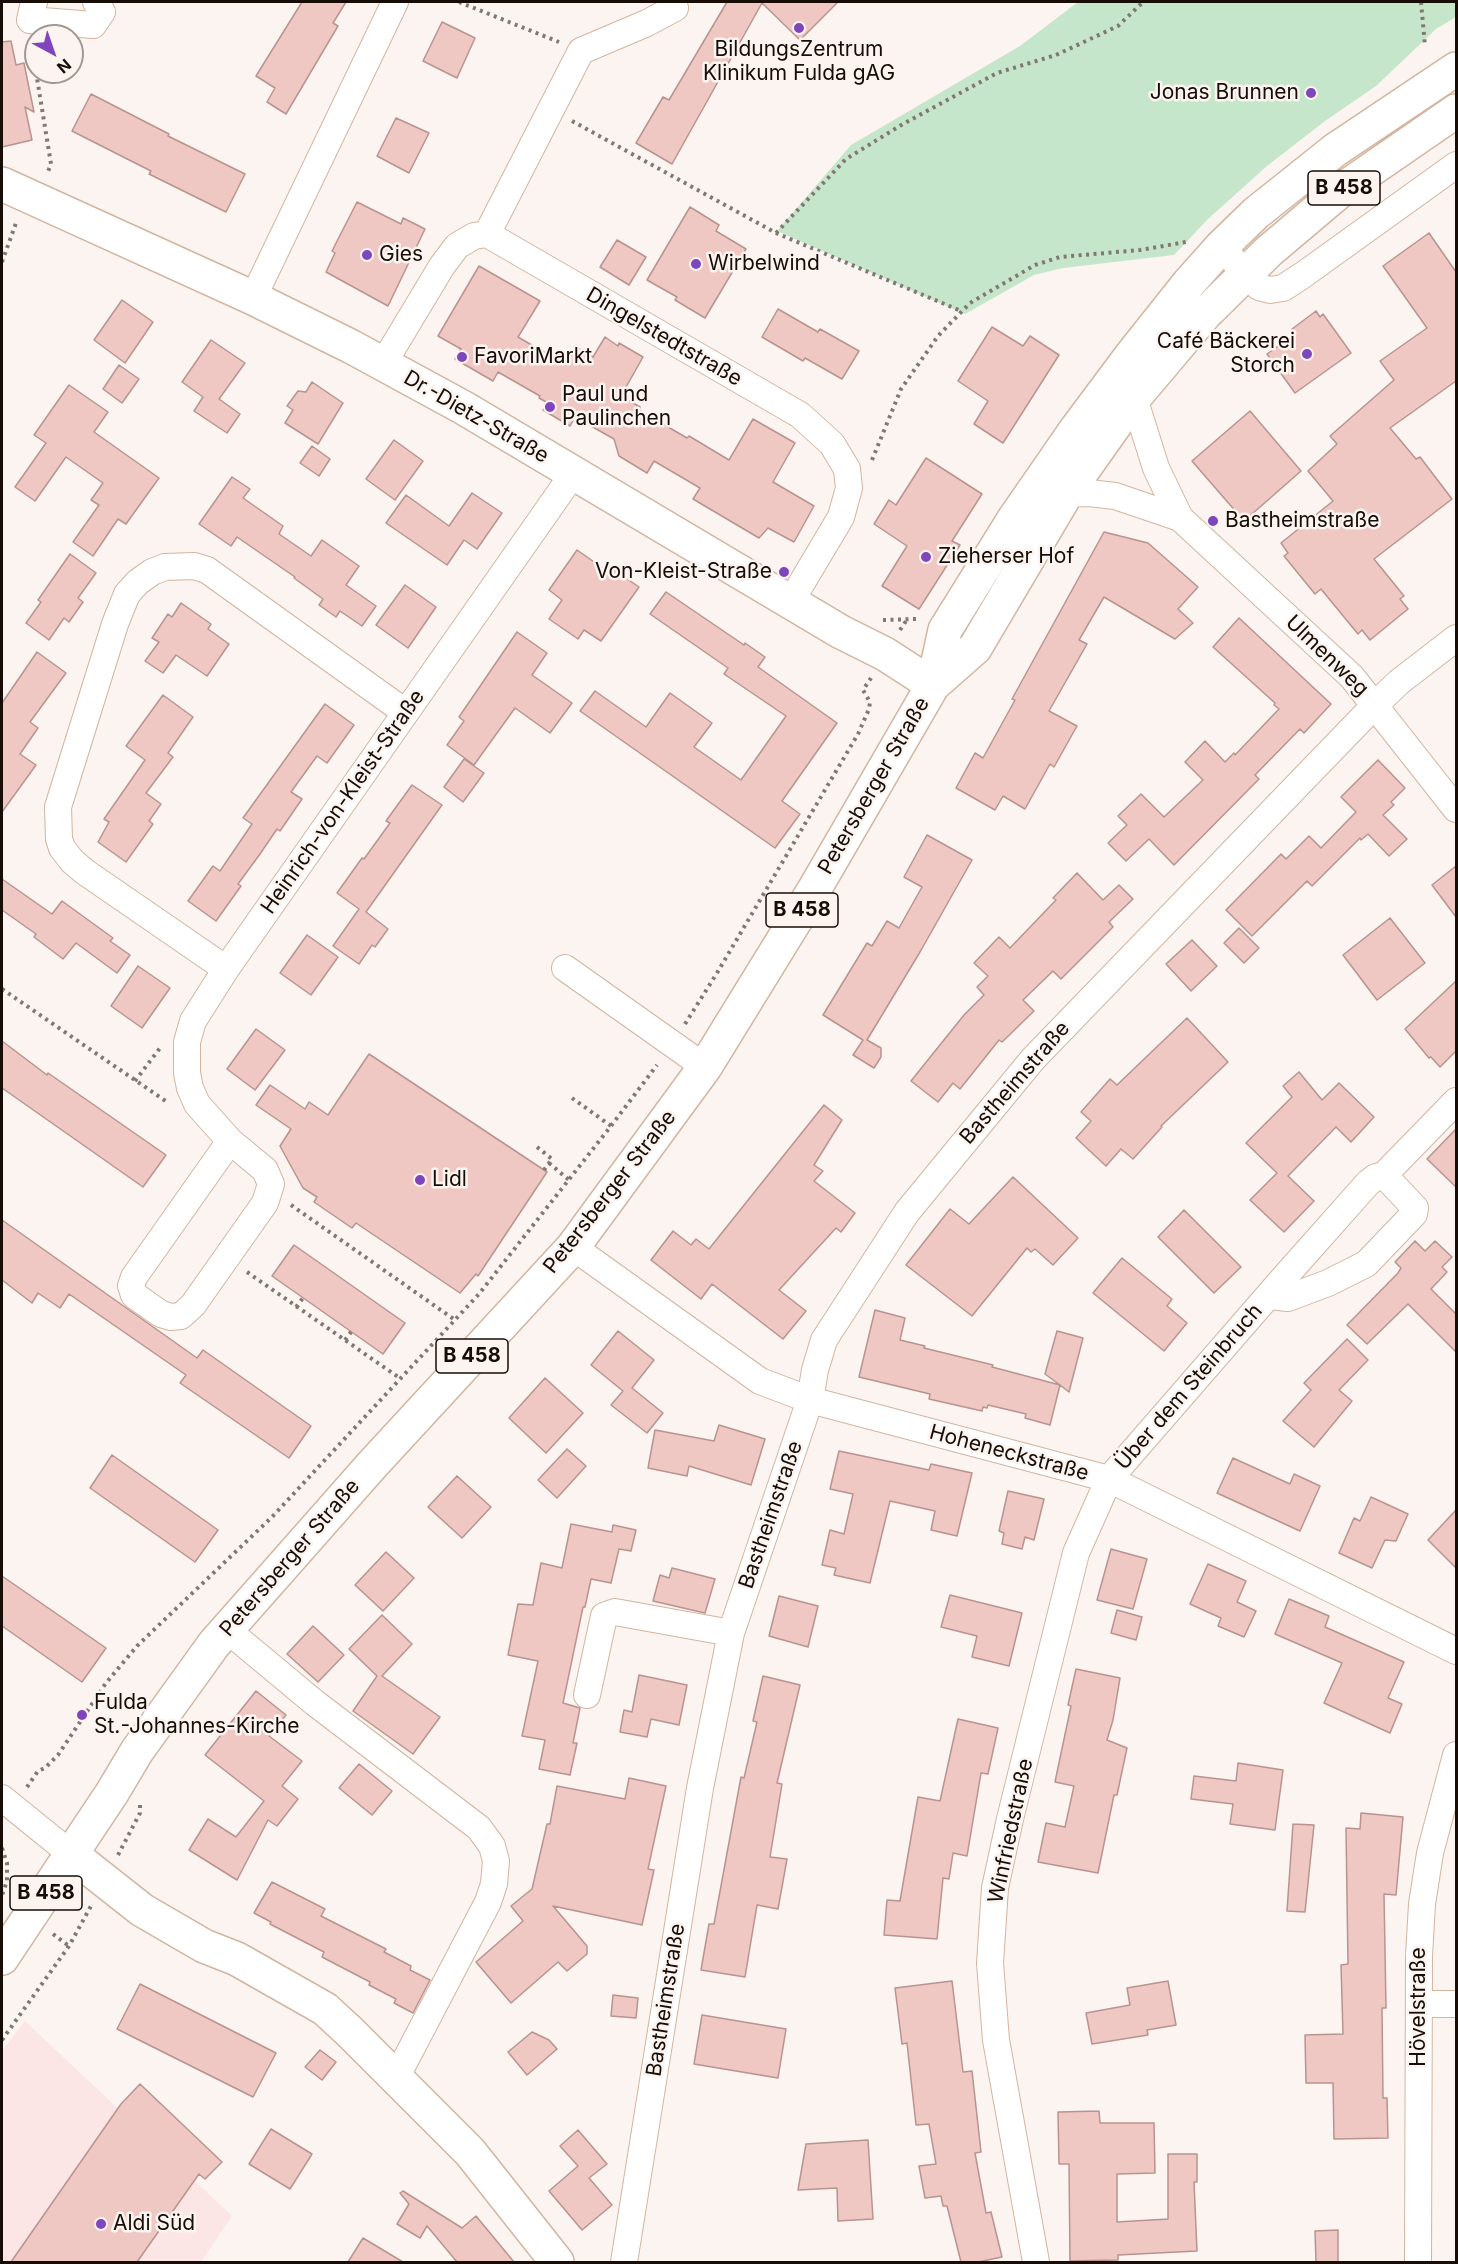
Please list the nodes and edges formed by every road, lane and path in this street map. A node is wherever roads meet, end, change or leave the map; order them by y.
1 (34, 2) edge
2 (96, 2) edge
3 (395, 2) edge
4 (459, 2) edge
5 (1143, 2) edge
6 (1421, 2) edge
7 (675, 8) dead end
8 (1425, 46) dead end
9 (581, 51) junction
10 (1456, 69) edge
11 (38, 84) edge
12 (550, 110) junction
13 (1456, 111) edge
14 (1456, 165) edge
15 (2, 184) edge
16 (34, 198) junction
17 (776, 233) junction
18 (487, 234) junction
19 (1188, 242) dead end
20 (1221, 247) junction
21 (2, 262) edge
22 (1245, 273) junction
23 (253, 298) junction
24 (962, 311) junction
25 (383, 364) junction
26 (1134, 398) junction
27 (870, 468) dead end
28 (573, 474) junction
29 (1066, 494) junction
30 (1180, 518) junction
31 (791, 601) junction
32 (888, 619) dead end
33 (902, 627) dead end
34 (1456, 638) edge
35 (867, 684) dead end
36 (933, 685) junction
37 (1375, 705) junction
38 (405, 712) junction
39 (1456, 809) edge
40 (565, 968) dead end
41 (226, 969) junction
42 (2, 989) edge
43 (671, 1043) junction
44 (705, 1067) junction
45 (572, 1098) dead end
46 (1456, 1101) edge
47 (175, 1108) dead end
48 (612, 1126) junction
49 (231, 1141) junction
50 (537, 1148) dead end
51 (549, 1163) junction
52 (544, 1170) dead end
53 (1384, 1175) junction
54 (569, 1181) junction
55 (271, 1191) junction
56 (573, 1247) junction
57 (226, 1258) junction
58 (1269, 1296) junction
59 (303, 1298) dead end
60 (297, 1307) junction
61 (455, 1320) junction
62 (351, 1332) dead end
63 (345, 1340) junction
64 (401, 1379) junction
65 (810, 1400) junction
66 (1109, 1479) junction
67 (226, 1629) junction
68 (731, 1633) junction
69 (1456, 1651) edge
70 (587, 1695) dead end
71 (1456, 1755) edge
72 (38, 1771) dead end
73 (2, 1798) edge
74 (2, 1848) edge
75 (71, 1854) junction
76 (2, 1895) edge
77 (2, 1958) edge
78 (58, 1963) dead end
79 (1419, 2004) junction
80 (1456, 2004) edge
81 (2, 2040) edge
82 (396, 2078) junction
83 (557, 2262) edge
84 (624, 2262) edge
85 (1036, 2262) edge
86 (1418, 2262) edge

1 - 2 street
3 - 23 street
4 - 9 path
5 - 17 path
6 - 8 path
7 - 9 street
9 - 12 street
10 - 20 main road, Petersberger Straße / B 458
11 - 16 path
12 - 17 path
12 - 18 street
13 - 22 main road, Petersberger Straße / B 458
14 - 22 street
15 - 16 main road, Dr.-Dietz-Straße
16 - 21 path
16 - 23 main road, Dr.-Dietz-Straße
17 - 24 path
18 - 25 street
18 - 31 street, Dingelstedtstraße
19 - 24 path
20 - 22 street
20 - 36 main road, Petersberger Straße / B 458
22 - 26 main road, Petersberger Straße / B 458
23 - 25 main road, Dr.-Dietz-Straße
24 - 27 path
25 - 28 main road, Dr.-Dietz-Straße
26 - 29 main road, Petersberger Straße / B 458
26 - 30 street, Ulmenweg
28 - 31 main road, Dr.-Dietz-Straße
28 - 38 street, Heinrich-von-Kleist-Straße
29 - 30 street, Ulmenweg
29 - 36 main road, Petersberger Straße / B 458
30 - 37 street, Ulmenweg
31 - 36 main road, Dr.-Dietz-Straße
32 - 33 path
34 - 37 street, Bastheimstraße
35 - 43 path
36 - 44 main road, Petersberger Straße / B 458
37 - 39 street, Ulmenweg
37 - 65 street, Bastheimstraße
38 - 41 street, Heinrich-von-Kleist-Straße
38 - 41 street
40 - 43 street
41 - 49 street, Heinrich-von-Kleist-Straße
42 - 47 path
43 - 44 street
43 - 48 path
44 - 56 main road, Petersberger Straße / B 458
45 - 48 path
46 - 53 street, Über dem Steinbruch
48 - 54 path
49 - 55 street, Heinrich-von-Kleist-Straße
49 - 57 street
50 - 51 path
51 - 52 path
51 - 54 path
53 - 58 street, Über dem Steinbruch
53 - 58 street, Über dem Steinbruch
54 - 61 path
55 - 57 street
55 - 61 path
56 - 65 street, Hoheneckstraße
56 - 67 main road, Petersberger Straße / B 458
57 - 60 path
58 - 66 street, Über dem Steinbruch
59 - 60 path
60 - 63 path
61 - 64 path
62 - 63 path
63 - 64 path
64 - 72 path
65 - 66 street, Hoheneckstraße
65 - 68 street, Bastheimstraße
66 - 69 street, Hoheneckstraße
66 - 85 street, Winfriedstraße
67 - 75 main road, Petersberger Straße / B 458
67 - 82 street
68 - 70 street
68 - 84 street, Bastheimstraße
71 - 79 street, Hövelstraße
73 - 75 street
74 - 76 path
75 - 77 main road, B 458
75 - 82 main road
78 - 81 path
79 - 80 street
79 - 86 street, Hövelstraße
82 - 83 main road

